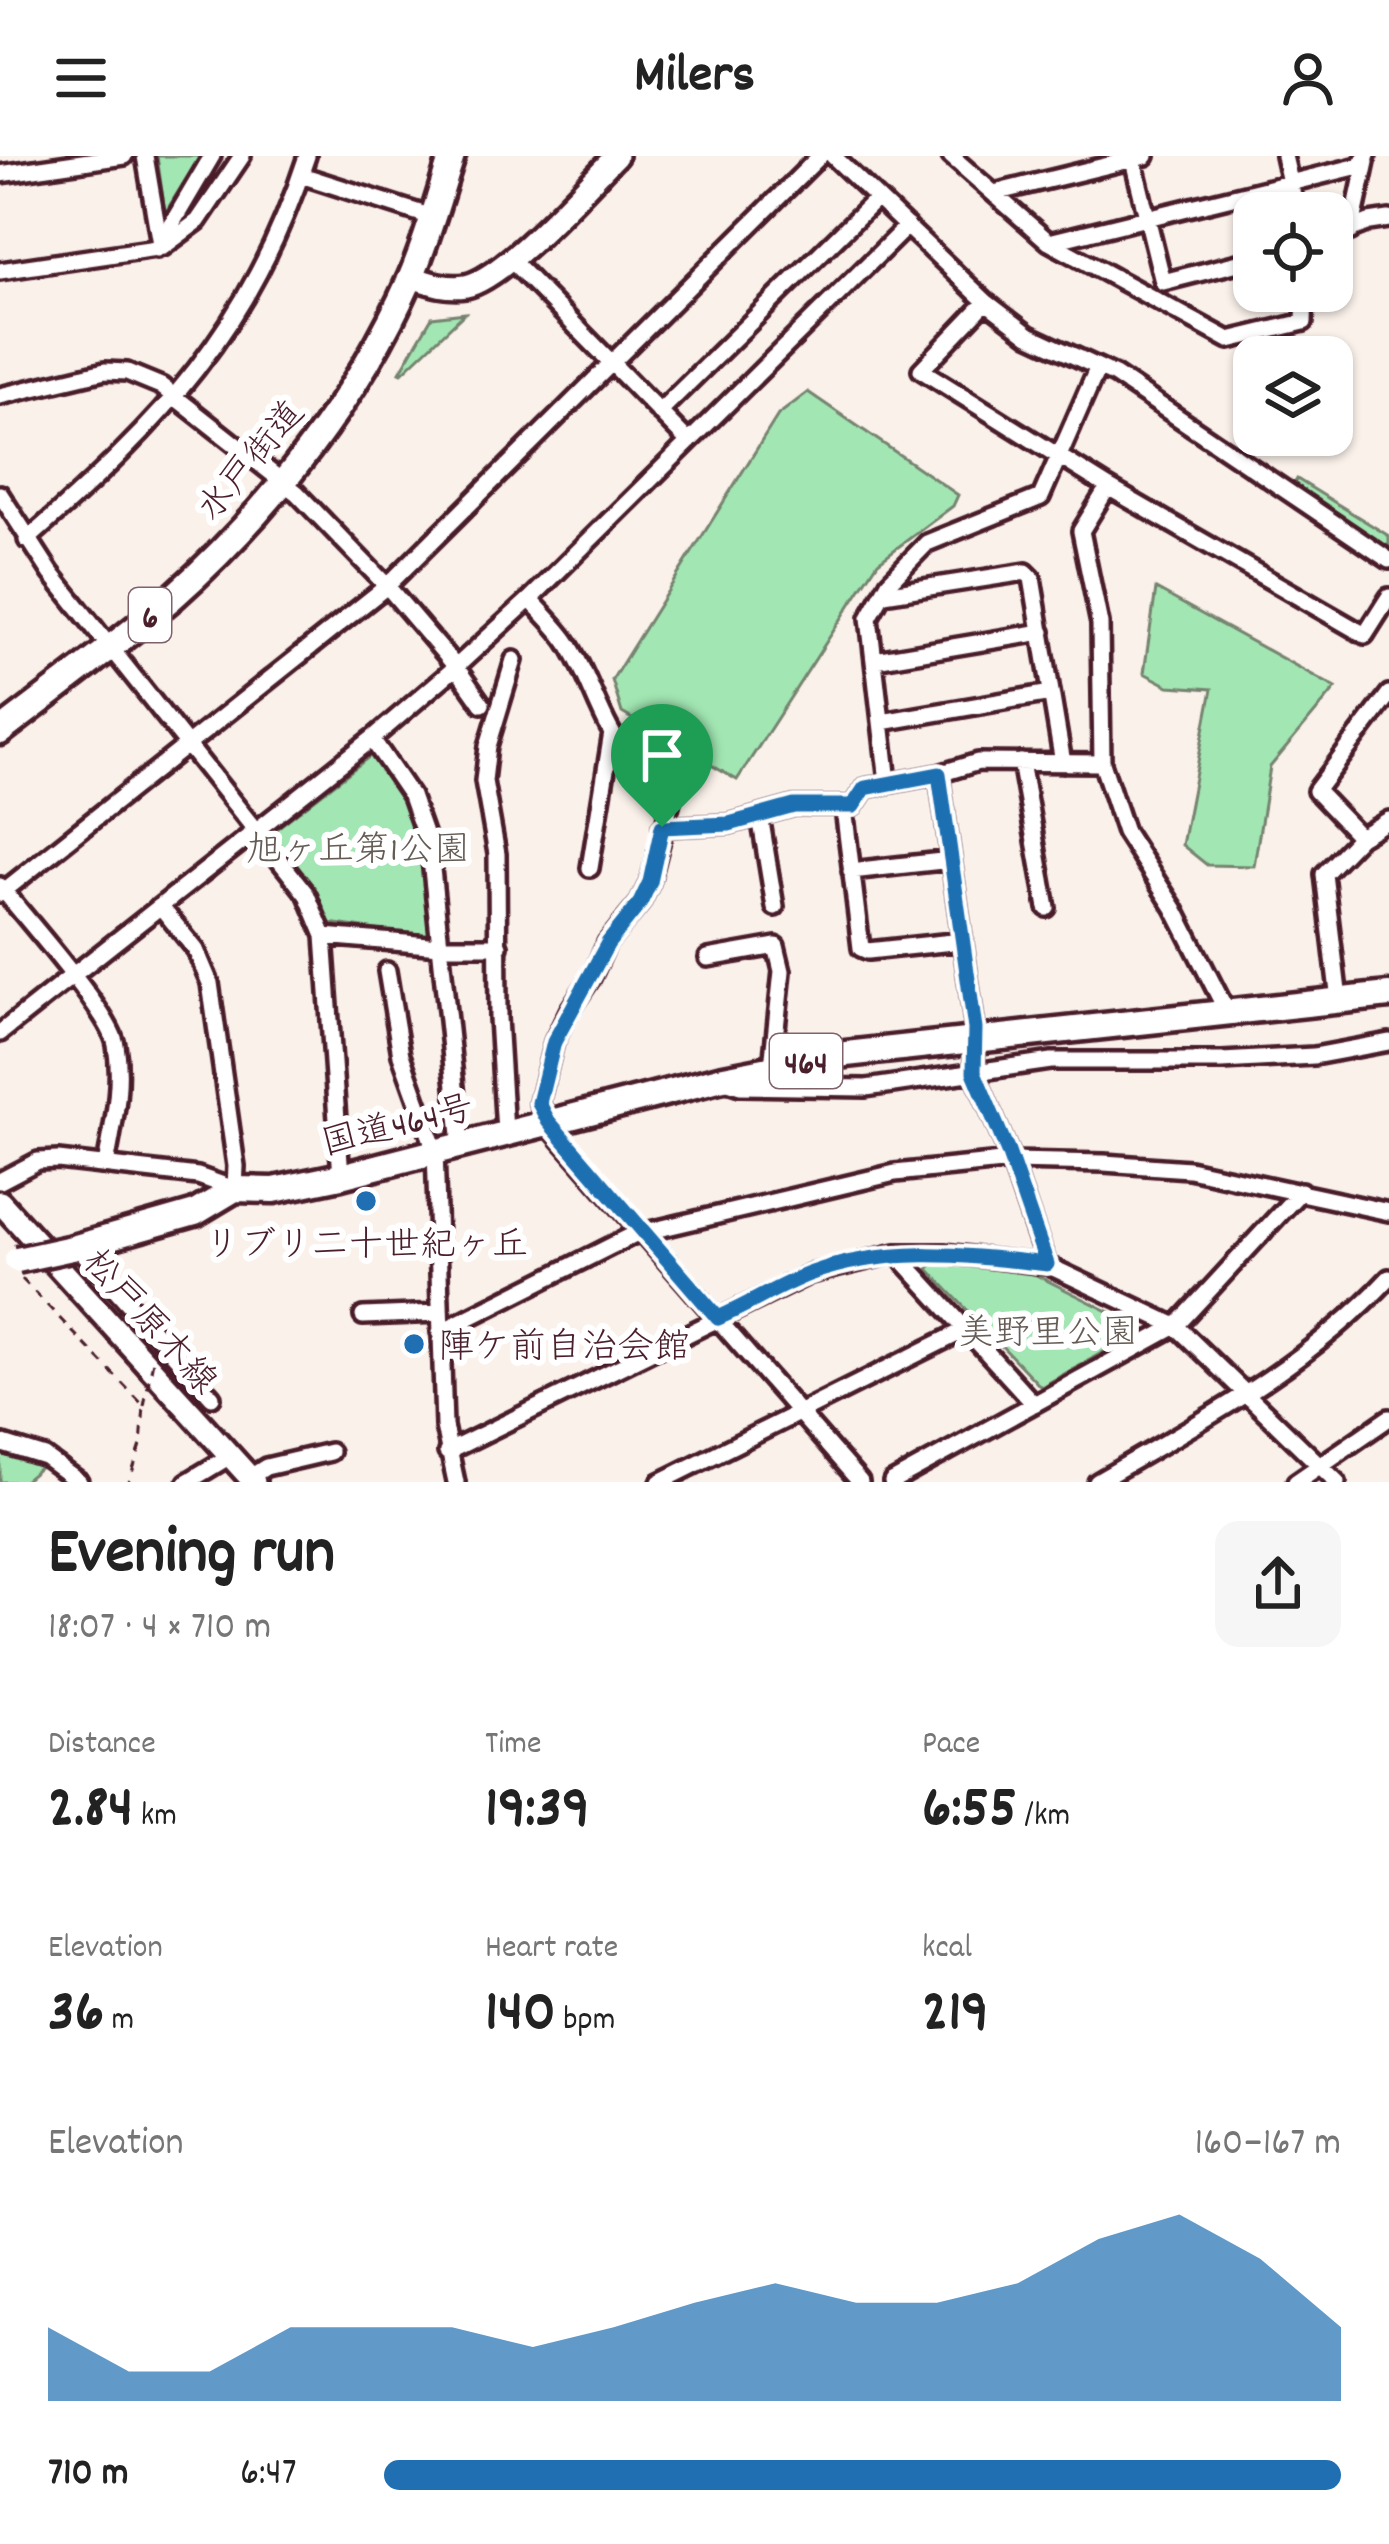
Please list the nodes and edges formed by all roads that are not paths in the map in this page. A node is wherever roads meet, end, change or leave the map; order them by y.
1 (124, 156) edge
2 (145, 156) edge
3 (212, 156) edge
4 (242, 156) edge
5 (307, 156) edge
6 (452, 156) edge
7 (616, 156) edge
8 (820, 156) edge
9 (832, 156) edge
10 (951, 156) edge
11 (1284, 156) edge
12 (1137, 157) edge
13 (1366, 159) edge
14 (0, 174) edge
15 (301, 175) junction
16 (1290, 183) junction
17 (1292, 192) edge
18 (994, 194) junction
19 (878, 197) junction
20 (432, 218) junction
21 (1389, 218) edge
22 (1148, 219) junction
23 (1353, 221) edge
24 (907, 226) junction
25 (1353, 230) edge
26 (1049, 242) junction
27 (158, 246) junction
28 (510, 259) junction
29 (1233, 265) edge
30 (0, 271) edge
31 (411, 277) junction
32 (1162, 282) junction
33 (986, 302) junction
34 (1158, 303) junction
35 (1304, 312) edge
36 (612, 364) junction
37 (1098, 367) junction
38 (0, 396) edge
39 (175, 397) junction
40 (659, 412) junction
41 (688, 441) junction
42 (1060, 458) junction
43 (283, 480) junction
44 (1108, 487) junction
45 (0, 494) edge
46 (27, 539) junction
47 (1389, 560) edge
48 (386, 586) junction
49 (884, 594) junction
50 (1389, 597) edge
51 (530, 599) junction
52 (1042, 632) junction
53 (112, 646) junction
54 (514, 660) dead end
55 (875, 660) junction
56 (456, 668) junction
57 (1051, 693) junction
58 (1389, 694) edge
59 (482, 704) dead end
60 (882, 722) junction
61 (0, 732) edge
62 (612, 733) junction
63 (372, 739) junction
64 (188, 743) junction
65 (1022, 762) junction
66 (1063, 763) junction
67 (1102, 764) junction
68 (939, 774) junction
69 (888, 782) junction
70 (844, 808) junction
71 (760, 816) junction
72 (1389, 820) edge
73 (662, 827) junction
74 (256, 831) junction
75 (1360, 837) junction
76 (951, 860) junction
77 (590, 868) dead end
78 (851, 871) junction
79 (1, 891) edge
80 (160, 907) junction
81 (775, 907) dead end
82 (1046, 908) dead end
83 (324, 936) junction
84 (962, 940) junction
85 (440, 946) junction
86 (499, 946) junction
87 (708, 958) dead end
88 (387, 971) dead end
89 (73, 976) junction
90 (1389, 994) edge
91 (1339, 1000) junction
92 (1227, 1012) junction
93 (0, 1033) edge
94 (975, 1040) junction
95 (1389, 1042) edge
96 (772, 1067) junction
97 (974, 1072) junction
98 (719, 1079) junction
99 (548, 1121) junction
100 (505, 1132) junction
101 (461, 1144) junction
102 (435, 1150) junction
103 (1012, 1161) junction
104 (106, 1166) junction
105 (341, 1176) junction
106 (0, 1181) edge
107 (235, 1190) junction
108 (1301, 1191) junction
109 (0, 1202) edge
110 (1389, 1212) edge
111 (643, 1232) junction
112 (75, 1247) junction
113 (896, 1253) junction
114 (1047, 1264) junction
115 (12, 1266) edge
116 (1389, 1278) edge
117 (440, 1312) junction
118 (363, 1316) dead end
119 (718, 1318) junction
120 (1176, 1326) junction
121 (968, 1328) junction
122 (440, 1331) junction
123 (1249, 1393) junction
124 (212, 1397) dead end
125 (1034, 1404) junction
126 (798, 1412) junction
127 (1389, 1418) edge
128 (0, 1443) edge
129 (330, 1452) dead end
130 (447, 1452) junction
131 (230, 1456) junction
132 (1322, 1466) junction
133 (252, 1479) edge
134 (79, 1482) edge
135 (187, 1482) edge
136 (456, 1482) edge
137 (660, 1482) edge
138 (860, 1482) edge
139 (892, 1482) edge
140 (1097, 1482) edge
141 (1296, 1482) edge
142 (1337, 1482) edge

1 - 14 street
2 - 27 street
3 - 27 street
4 - 27 street
5 - 15 street
6 - 20 highway, 水戸街道 / 6
7 - 28 main road
8 - 36 street
9 - 19 street
10 - 18 street
11 - 16 street
12 - 18 street
12 - 22 street
13 - 16 street
13 - 23 street
15 - 20 street
15 - 39 street
16 - 17 street
16 - 22 street
18 - 26 street
19 - 24 street
19 - 40 street
20 - 31 highway, 水戸街道 / 6
21 - 25 street
22 - 26 street
22 - 32 street
24 - 33 street
24 - 41 street
26 - 34 street
27 - 30 street
28 - 31 main road
28 - 36 street
29 - 32 street
31 - 43 highway, 水戸街道 / 6
32 - 34 street
33 - 37 street
33 - 42 street
34 - 35 street
36 - 40 street
36 - 48 street
37 - 42 street
37 - 47 street
38 - 39 street
39 - 43 street
39 - 46 street
40 - 41 street
41 - 51 street
42 - 44 street
42 - 49 street
43 - 48 street
43 - 53 highway, 水戸街道 / 6
44 - 50 street
44 - 67 street
45 - 46 street
46 - 53 street
48 - 56 street
48 - 64 street
49 - 52 street
49 - 55 street
51 - 56 street
51 - 62 street
52 - 55 street
52 - 57 street
53 - 61 highway, 水戸街道 / 6
53 - 64 street
54 - 86 street
55 - 60 street
56 - 59 street
56 - 63 street
57 - 60 street
57 - 66 street
58 - 75 street
60 - 69 street
62 - 73 street
62 - 77 street
63 - 74 street
63 - 85 street
64 - 74 street
64 - 79 street
65 - 66 street
65 - 68 street
65 - 82 street
66 - 67 street
67 - 92 street
68 - 69 street
68 - 76 street
69 - 70 street
70 - 71 street
70 - 78 street
71 - 73 street
71 - 81 street
72 - 75 street
73 - 99 street
74 - 80 street
74 - 83 street
75 - 91 street
76 - 78 street
76 - 84 street
78 - 84 street
79 - 89 street
80 - 89 street
80 - 107 street
83 - 85 street
83 - 105 street
84 - 94 street
85 - 86 street
85 - 101 street
86 - 100 street
87 - 96 street
88 - 102 street
89 - 93 street
89 - 104 street
90 - 91 highway, 国道464号 / 464
91 - 92 highway, 国道464号 / 464
92 - 94 highway, 国道464号 / 464
94 - 96 highway, 国道464号 / 464
94 - 97 street
95 - 97 street
96 - 98 highway, 国道464号 / 464
97 - 98 street
97 - 103 street
98 - 99 highway, 国道464号 / 464
99 - 100 highway, 国道464号 / 464
99 - 111 street
100 - 101 highway, 国道464号 / 464
101 - 102 highway, 国道464号 / 464
102 - 105 highway, 国道464号 / 464
102 - 117 street
103 - 108 street
103 - 111 street
103 - 114 street
104 - 106 street
104 - 107 street
105 - 107 highway, 国道464号 / 464
107 - 112 highway, 国道464号 / 464
108 - 110 street
108 - 120 street
109 - 131 main road, 松戸原木線
111 - 119 street
111 - 122 street
112 - 115 highway, 国道464号 / 464, bridge
112 - 124 street
113 - 114 street
113 - 119 street
113 - 121 street
114 - 120 street
116 - 123 street
117 - 118 street
117 - 122 street
119 - 126 street
119 - 130 street
120 - 123 street
120 - 125 street
121 - 125 street
121 - 126 street
122 - 130 street
123 - 132 street
123 - 140 street
125 - 139 street
126 - 137 street
126 - 138 street
127 - 132 street
128 - 134 street
129 - 133 street
130 - 136 street
131 - 133 main road, 松戸原木線
131 - 135 street
132 - 141 street
132 - 142 street

